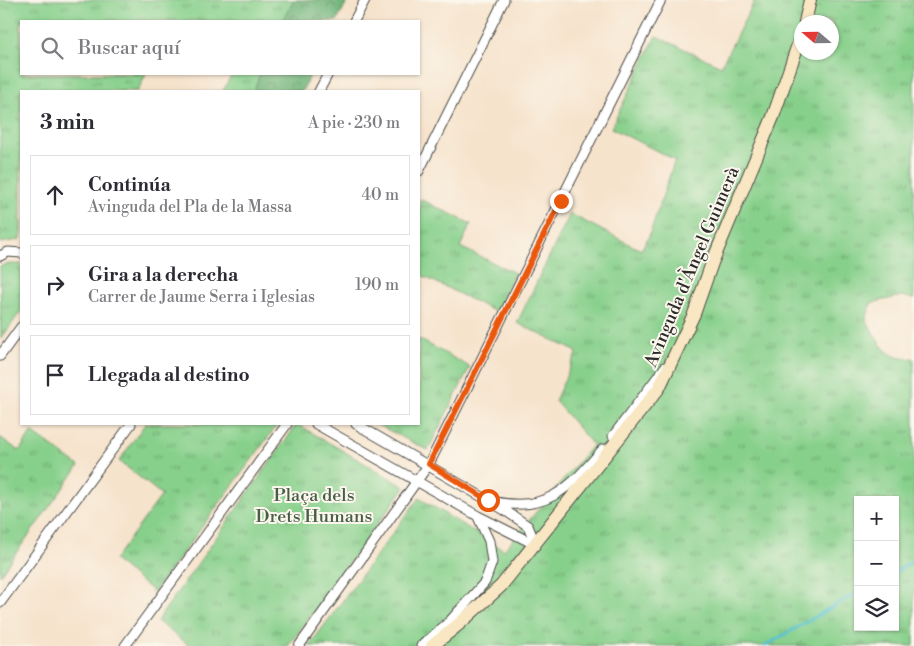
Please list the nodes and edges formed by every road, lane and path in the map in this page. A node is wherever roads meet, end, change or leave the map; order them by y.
1 (365, 0) edge
2 (504, 0) edge
3 (661, 0) edge
4 (810, 0) edge
5 (807, 15) edge
6 (355, 20) edge
7 (794, 56) edge
8 (327, 75) edge
9 (320, 90) edge
10 (420, 169) edge
11 (20, 253) edge
12 (0, 256) edge
13 (20, 328) edge
14 (682, 344) junction
15 (0, 356) edge
16 (129, 425) edge
17 (287, 425) edge
18 (318, 425) edge
19 (358, 425) edge
20 (429, 464) junction
21 (417, 482) junction
22 (488, 500) junction
23 (478, 516) junction
24 (536, 545) junction
25 (0, 603) edge
26 (125, 646) edge
27 (299, 646) edge
28 (422, 646) edge
29 (432, 646) edge

1 - 6 street
2 - 10 street
3 - 20 street
4 - 5 street
7 - 14 street, Avinguda d'Àngel Guimerà
8 - 9 street
11 - 12 street
13 - 15 street
14 - 22 street
14 - 24 street, Avinguda d'Àngel Guimerà
16 - 25 street
17 - 26 street
18 - 21 street
19 - 20 street
20 - 21 street
20 - 22 street
21 - 23 street
21 - 27 street
22 - 24 street
23 - 24 street
23 - 28 street
24 - 29 street, Avinguda d'Àngel Guimerà

